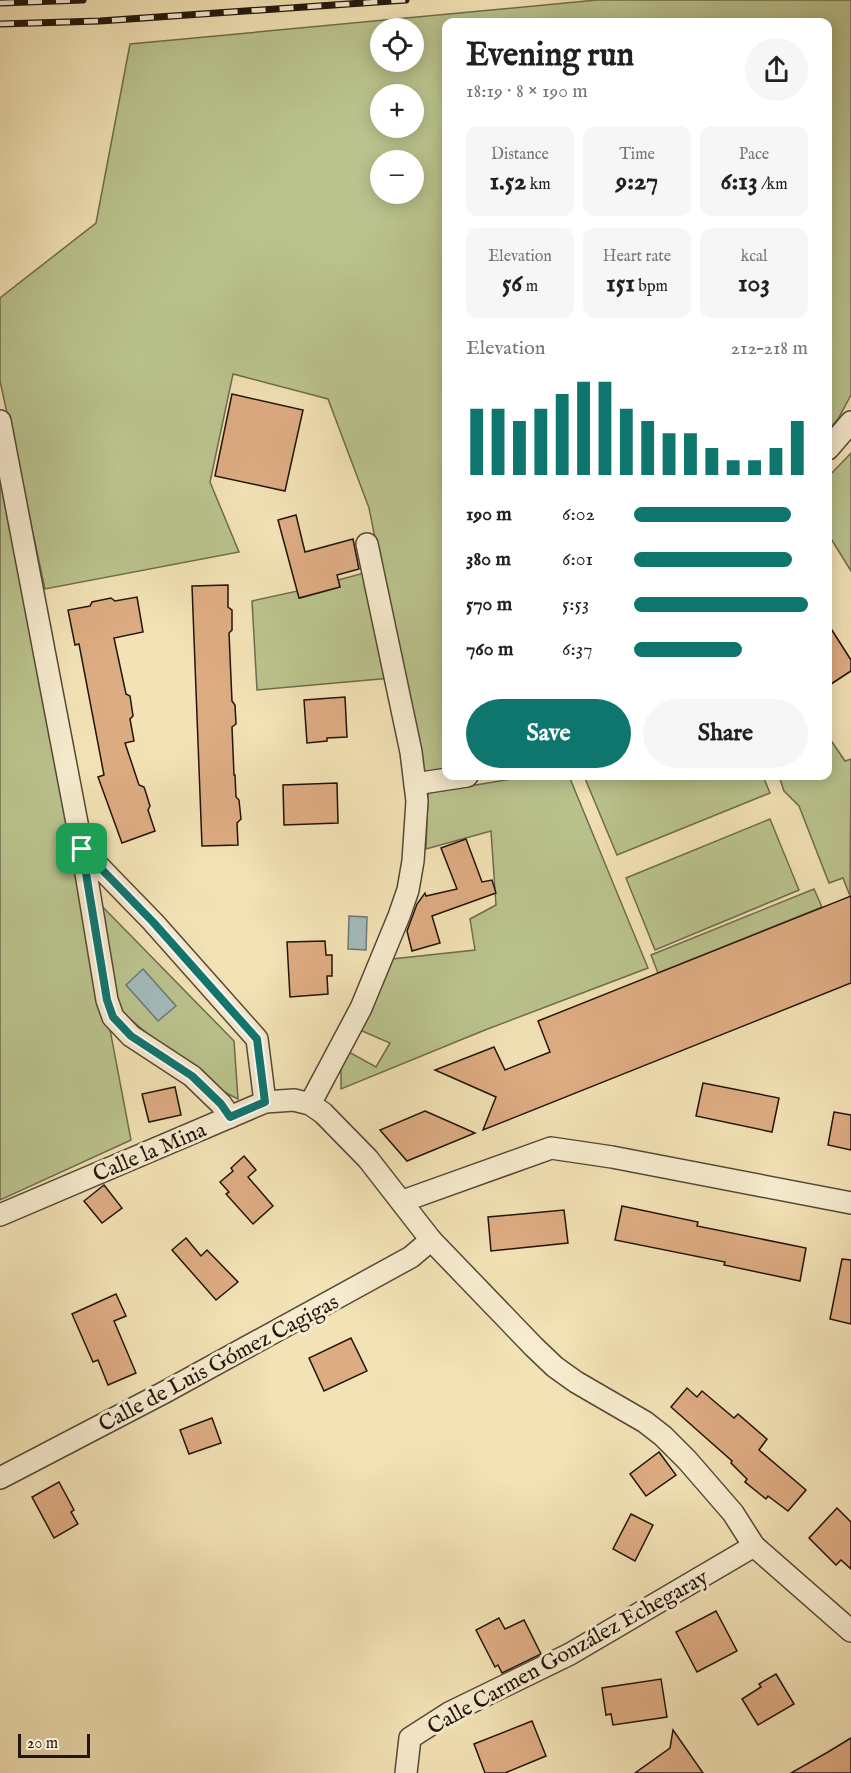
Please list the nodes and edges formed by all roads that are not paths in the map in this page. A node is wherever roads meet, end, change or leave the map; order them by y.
1 (0, 421) edge
2 (851, 423) edge
3 (832, 444) edge
4 (367, 544) dead end
5 (442, 780) edge
6 (415, 784) junction
7 (82, 849) junction
8 (265, 1102) junction
9 (310, 1104) junction
10 (230, 1117) junction
11 (403, 1201) junction
12 (851, 1203) edge
13 (0, 1215) edge
14 (432, 1239) junction
15 (0, 1478) edge
16 (754, 1546) junction
17 (851, 1630) edge
18 (406, 1773) edge

1 - 7 street
2 - 3 street
4 - 6 street
5 - 6 street
6 - 9 street
7 - 8 street
7 - 10 street
8 - 9 street, Calle la Mina
8 - 10 street, Calle la Mina
9 - 11 street
10 - 13 street, Calle la Mina
11 - 12 street
11 - 14 street
14 - 15 street, Calle de Luis Gómez Cagigas
14 - 16 street
16 - 17 street
16 - 18 street, Calle Carmen González Echegaray

